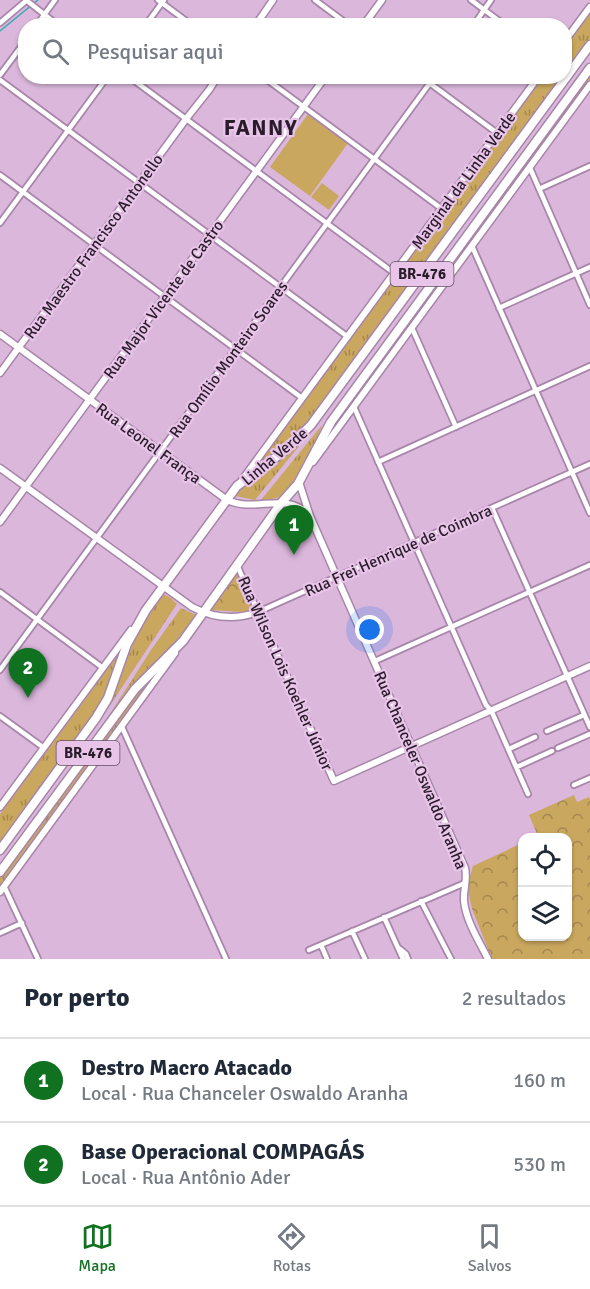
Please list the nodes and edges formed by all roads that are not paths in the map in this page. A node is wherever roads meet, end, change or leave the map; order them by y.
1 (55, 0) edge
2 (273, 0) edge
3 (315, 0) edge
4 (382, 0) edge
5 (471, 0) edge
6 (491, 0) edge
7 (27, 1) edge
8 (161, 1) edge
9 (590, 7) edge
10 (484, 10) junction
11 (44, 15) junction
12 (42, 18) edge
13 (48, 18) edge
14 (150, 18) edge
15 (183, 18) edge
16 (261, 18) edge
17 (339, 18) edge
18 (369, 18) edge
19 (478, 18) edge
20 (495, 18) edge
21 (0, 23) edge
22 (572, 31) edge
23 (590, 45) edge
24 (18, 51) edge
25 (590, 68) edge
26 (572, 70) edge
27 (0, 75) edge
28 (0, 80) edge
29 (102, 84) edge
30 (139, 84) edge
31 (213, 84) edge
32 (273, 84) edge
33 (320, 84) edge
34 (430, 84) joint
35 (533, 84) edge
36 (561, 84) edge
37 (589, 90) edge
38 (303, 107) junction
39 (186, 119) junction
40 (68, 130) junction
41 (497, 133) junction
42 (375, 159) junction
43 (590, 166) edge
44 (530, 168) junction
45 (256, 171) junction
46 (0, 174) edge
47 (140, 183) junction
48 (539, 189) junction
49 (23, 192) junction
50 (442, 209) junction
51 (0, 223) edge
52 (327, 224) junction
53 (210, 235) junction
54 (94, 244) junction
55 (472, 246) junction
56 (590, 267) edge
57 (394, 273) junction
58 (576, 273) junction
59 (281, 287) junction
60 (165, 297) junction
61 (590, 305) edge
62 (499, 308) junction
63 (412, 327) junction
64 (0, 334) edge
65 (348, 337) junction
66 (19, 348) junction
67 (236, 349) junction
68 (590, 366) edge
69 (0, 373) edge
70 (536, 391) junction
71 (302, 398) junction
72 (90, 400) junction
73 (354, 407) junction
74 (456, 427) junction
75 (160, 452) junction
76 (378, 462) junction
77 (590, 464) edge
78 (0, 468) edge
79 (572, 472) junction
80 (298, 484) junction
81 (237, 486) junction
82 (26, 487) junction
83 (227, 500) junction
84 (282, 502) junction
85 (492, 507) junction
86 (590, 513) edge
87 (310, 516) junction
88 (0, 522) edge
89 (97, 538) junction
90 (414, 543) junction
91 (237, 565) junction
92 (590, 565) edge
93 (338, 577) junction
94 (163, 587) junction
95 (0, 592) edge
96 (530, 592) junction
97 (146, 610) junction
98 (203, 612) junction
99 (258, 612) junction
100 (37, 620) junction
101 (452, 627) junction
102 (183, 640) junction
103 (375, 661) junction
104 (590, 666) edge
105 (103, 668) junction
106 (0, 670) edge
107 (567, 676) junction
108 (491, 710) junction
109 (584, 715) junction
110 (0, 716) edge
111 (122, 727) junction
112 (590, 727) edge
113 (548, 731) dead end
114 (590, 734) edge
115 (535, 737) dead end
116 (412, 746) junction
117 (44, 748) junction
118 (558, 748) dead end
119 (508, 749) junction
120 (552, 751) dead end
121 (517, 767) junction
122 (590, 777) edge
123 (574, 785) dead end
124 (528, 794) dead end
125 (0, 807) edge
126 (0, 850) edge
127 (0, 872) edge
128 (465, 884) junction
129 (2, 889) edge
130 (422, 901) junction
131 (384, 917) junction
132 (22, 924) junction
133 (352, 931) junction
134 (0, 933) edge
135 (321, 945) junction
136 (398, 948) junction
137 (309, 950) dead end
138 (38, 959) edge
139 (226, 959) edge
140 (327, 959) edge
141 (365, 959) edge
142 (403, 959) edge
143 (408, 959) edge
144 (450, 959) edge
145 (488, 959) edge

1 - 11 street
2 - 16 main road
3 - 17 street
4 - 18 main road
5 - 10 street
6 - 10 street
7 - 11 street
7 - 21 street
8 - 14 street
8 - 15 street
9 - 22 main road
10 - 19 street
10 - 20 street
11 - 12 street
11 - 13 street
23 - 26 highway, Linha Verde / BR-476
24 - 27 street
25 - 80 highway, Linha Verde / BR-476
28 - 40 street
29 - 40 street
30 - 39 street
31 - 39 main road, Rua Maestro Francisco Antonello
32 - 38 street
33 - 38 main road, Rua Major Vicente de Castro
34 - 41 street
34 - 42 street, Rua Omílio Monteiro Soares
35 - 41 main road, Marginal da Linha Verde
36 - 81 highway, Linha Verde / BR-476
37 - 44 main road
38 - 42 street
38 - 45 main road, Rua Major Vicente de Castro
39 - 45 street
39 - 47 main road, Rua Maestro Francisco Antonello
40 - 47 street
40 - 49 street
41 - 50 main road, Marginal da Linha Verde
42 - 50 street
42 - 52 street, Rua Omílio Monteiro Soares
43 - 48 street
44 - 48 street
44 - 55 main road
45 - 52 street
45 - 53 main road, Rua Major Vicente de Castro
46 - 49 street
47 - 53 street
47 - 54 main road, Rua Maestro Francisco Antonello
48 - 58 street
49 - 51 street
49 - 54 street
50 - 57 main road, Marginal da Linha Verde
52 - 57 street
52 - 59 street, Rua Omílio Monteiro Soares
53 - 59 street
53 - 60 main road, Rua Major Vicente de Castro
54 - 60 street
54 - 66 main road, Rua Maestro Francisco Antonello
55 - 62 street
55 - 63 main road
56 - 58 street
57 - 65 main road, Marginal da Linha Verde
58 - 61 street
58 - 62 street
59 - 65 street
59 - 67 street, Rua Omílio Monteiro Soares
60 - 67 street
60 - 72 main road, Rua Major Vicente de Castro
62 - 70 street
63 - 73 main road
63 - 74 street
64 - 66 main road, Rua Leonel França
65 - 71 main road, Marginal da Linha Verde
66 - 69 main road, Rua Maestro Francisco Antonello
66 - 72 main road, Rua Leonel França
67 - 71 street
67 - 75 street, Rua Omílio Monteiro Soares
68 - 70 street
70 - 74 street
70 - 79 street
71 - 81 main road, Marginal da Linha Verde
72 - 75 main road, Rua Leonel França
72 - 82 main road, Rua Major Vicente de Castro
73 - 76 street
73 - 80 main road
74 - 76 street
75 - 83 main road, Rua Leonel França
75 - 89 street, Rua Omílio Monteiro Soares
76 - 90 street
77 - 79 street, Rua Frei Henrique de Coimbra
78 - 82 main road
79 - 85 street, Rua Frei Henrique de Coimbra
79 - 86 street
80 - 84 highway, Linha Verde / BR-476
80 - 87 main road, Rua Chanceler Oswaldo Aranha
81 - 83 highway, Linha Verde / BR-476
82 - 88 main road, Rua Major Vicente de Castro
82 - 89 main road
83 - 84 main road, Rua Leonel França
83 - 94 highway, Linha Verde / BR-476
84 - 87 main road
84 - 91 highway, Linha Verde / BR-476
85 - 90 street, Rua Frei Henrique de Coimbra
85 - 96 street
87 - 93 main road, Rua Chanceler Oswaldo Aranha
89 - 94 main road
89 - 100 street, Rua Omílio Monteiro Soares
90 - 93 street, Rua Frei Henrique de Coimbra
90 - 101 street
91 - 98 highway, Linha Verde / BR-476
91 - 99 street, Rua Wilson Lois Koehler Júnior
92 - 96 street
93 - 99 street, Rua Frei Henrique de Coimbra
93 - 103 main road, Rua Chanceler Oswaldo Aranha
94 - 97 highway, Linha Verde / BR-476
94 - 98 main road
95 - 100 street
96 - 101 street
96 - 107 street
97 - 105 main road
97 - 126 highway, Linha Verde / BR-476
98 - 99 main road, Rua Frei Henrique de Coimbra
98 - 102 highway, Linha Verde / BR-476
99 - 116 main road, Rua Wilson Lois Koehler Júnior
100 - 105 street
100 - 106 street, Rua Omílio Monteiro Soares
101 - 103 street
101 - 108 street
102 - 111 main road
102 - 127 highway, Linha Verde / BR-476
103 - 116 main road, Rua Chanceler Oswaldo Aranha
104 - 107 main road
105 - 117 main road
107 - 108 main road
107 - 109 street
108 - 116 main road
108 - 119 street
109 - 112 street
109 - 113 street
110 - 117 street
111 - 129 main road
111 - 139 street
114 - 118 street
115 - 119 street
116 - 128 main road, Rua Chanceler Oswaldo Aranha
117 - 125 main road
119 - 121 street
120 - 121 street
121 - 124 street
122 - 123 street
128 - 130 street
128 - 145 main road, Rua Chanceler Oswaldo Aranha
129 - 132 street
130 - 131 street
130 - 144 street
131 - 133 street
131 - 136 street
132 - 134 street
132 - 138 street
133 - 135 street
133 - 141 street
135 - 137 street
135 - 140 street
136 - 142 street
136 - 143 street

